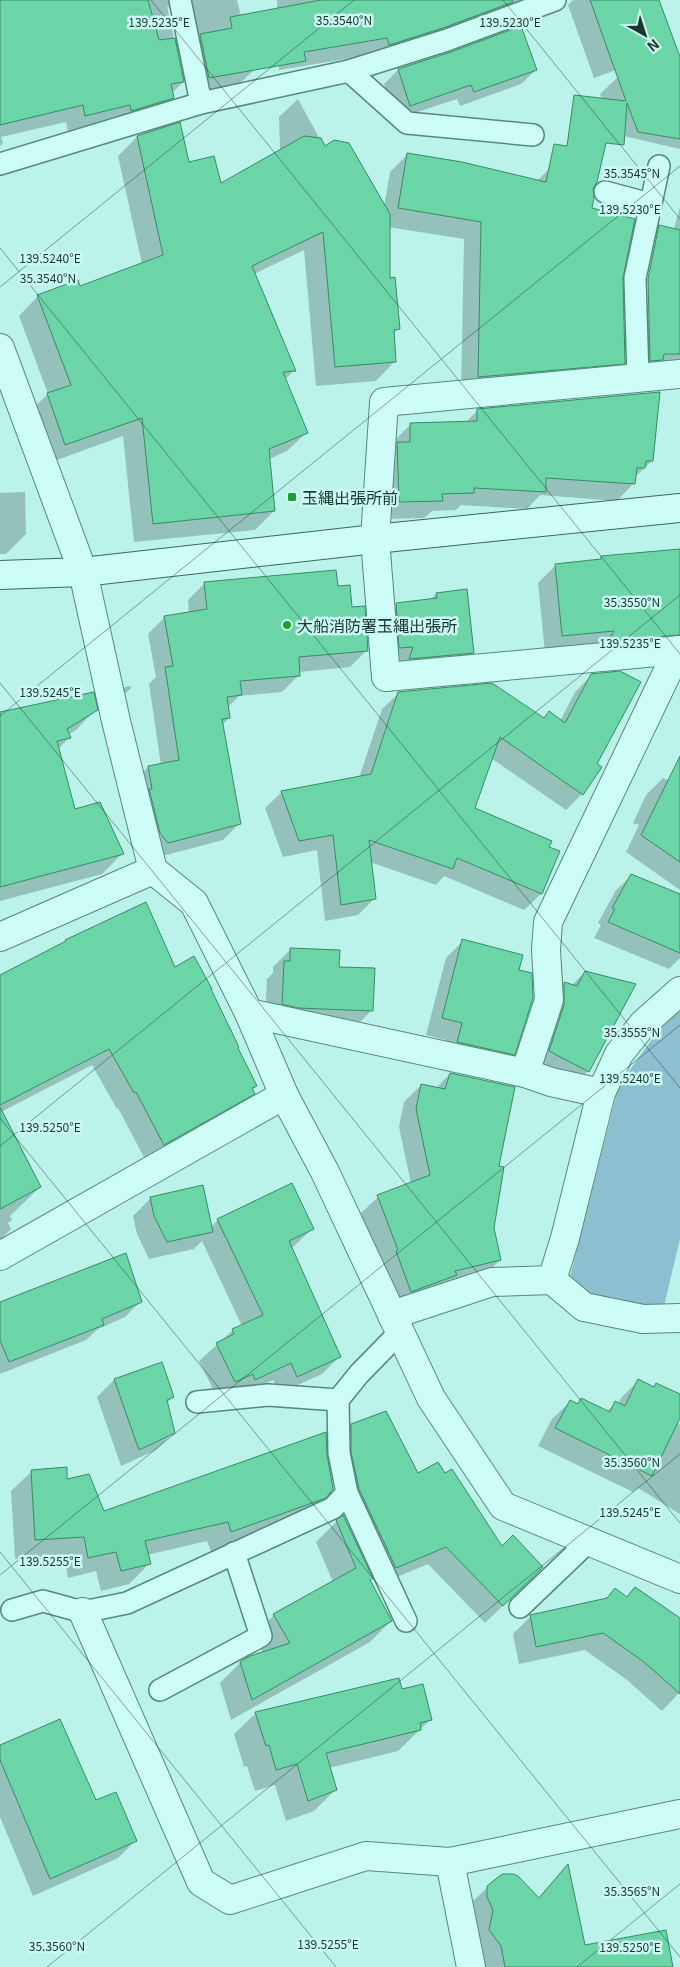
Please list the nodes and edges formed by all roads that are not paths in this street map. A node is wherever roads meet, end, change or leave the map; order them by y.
1 (180, 0) edge
2 (554, 0) edge
3 (349, 71) junction
4 (201, 103) junction
5 (533, 136) dead end
6 (0, 164) edge
7 (659, 166) dead end
8 (605, 192) dead end
9 (650, 204) junction
10 (0, 348) edge
11 (680, 374) edge
12 (638, 378) junction
13 (680, 508) edge
14 (375, 539) junction
15 (84, 572) junction
16 (0, 574) edge
17 (679, 650) edge
18 (153, 870) junction
19 (0, 937) edge
20 (680, 991) edge
21 (249, 1013) junction
22 (525, 1073) junction
23 (600, 1093) junction
24 (284, 1095) junction
25 (0, 1256) edge
26 (552, 1280) junction
27 (680, 1318) edge
28 (396, 1323) junction
29 (338, 1400) junction
30 (197, 1402) dead end
31 (347, 1494) junction
32 (589, 1541) junction
33 (234, 1553) junction
34 (680, 1579) edge
35 (520, 1607) dead end
36 (12, 1610) dead end
37 (84, 1612) junction
38 (406, 1620) dead end
39 (160, 1690) dead end
40 (680, 1814) edge
41 (450, 1862) junction
42 (470, 1967) edge

1 - 4 lane
2 - 3 lane
3 - 4 lane
3 - 5 lane
4 - 6 lane
7 - 9 lane
8 - 9 lane
9 - 12 lane
10 - 15 street
11 - 12 street
12 - 14 street
13 - 14 street
14 - 15 street
14 - 17 street
15 - 16 street
15 - 18 street
17 - 22 street
18 - 19 street
18 - 21 street
20 - 23 street
21 - 22 street
21 - 24 street
22 - 23 street
23 - 26 street
24 - 25 street
24 - 28 street
26 - 27 street
26 - 28 street
28 - 29 lane
28 - 32 street
29 - 30 lane
29 - 31 lane
31 - 33 lane
31 - 38 lane
32 - 34 street
32 - 35 lane
33 - 37 lane
33 - 39 lane
36 - 37 lane
37 - 41 street
40 - 41 street
41 - 42 street

